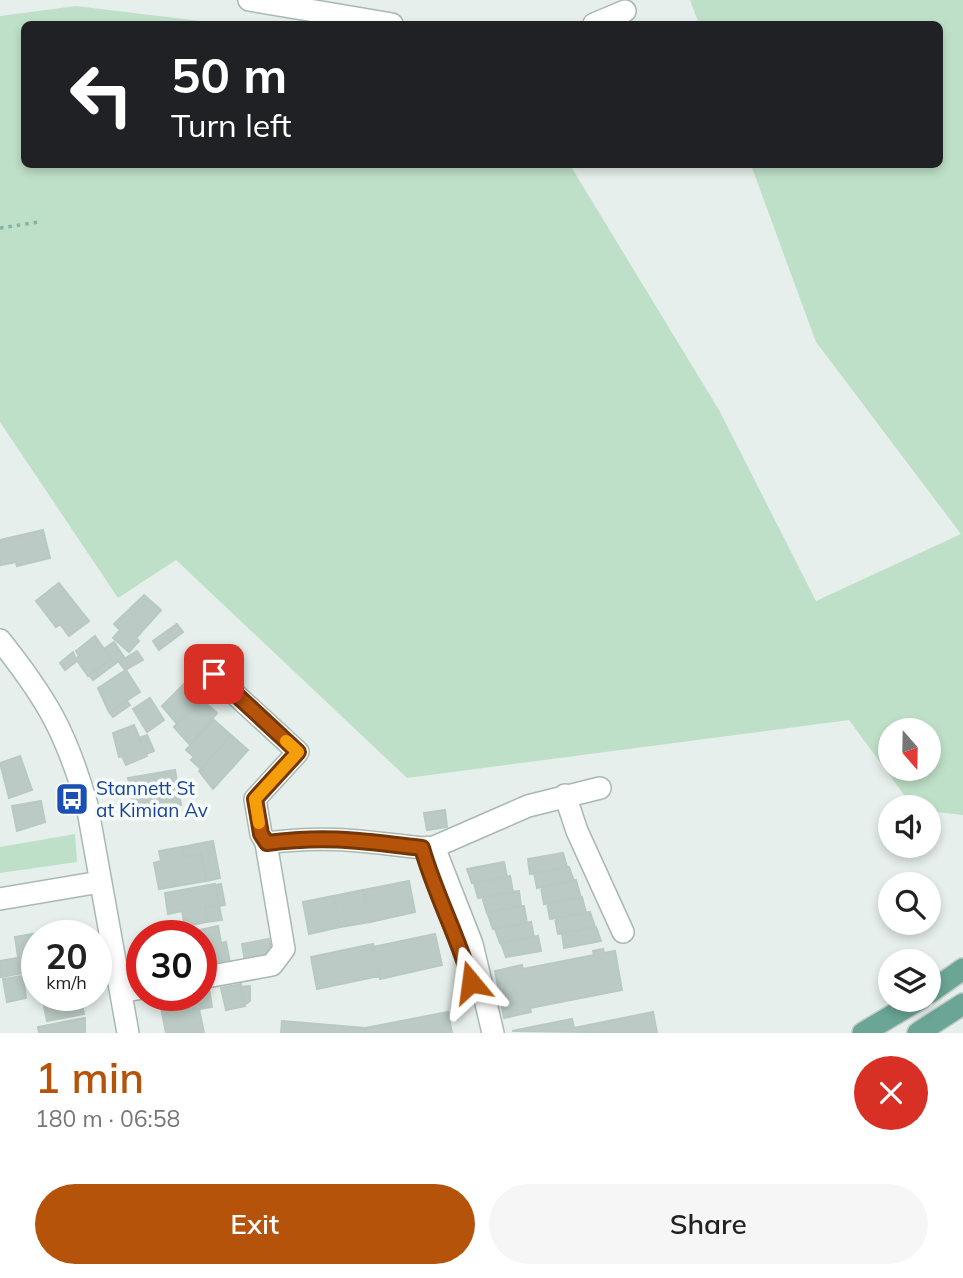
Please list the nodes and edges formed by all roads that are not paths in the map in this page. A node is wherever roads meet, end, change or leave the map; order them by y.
1 (249, 0) edge
2 (625, 11) dead end
3 (373, 21) edge
4 (601, 21) edge
5 (0, 640) edge
6 (214, 674) dead end
7 (600, 788) dead end
8 (565, 795) junction
9 (267, 843) junction
10 (428, 848) junction
11 (100, 882) junction
12 (0, 899) edge
13 (623, 932) dead end
14 (963, 969) edge
15 (126, 973) edge
16 (217, 975) edge
17 (941, 985) edge
18 (963, 1004) edge
19 (130, 1011) edge
20 (898, 1012) edge
21 (128, 1033) edge
22 (480, 1033) edge
23 (493, 1033) edge
24 (863, 1033) edge
25 (918, 1033) edge

1 - 3 street
2 - 4 street
5 - 11 street
6 - 9 street
7 - 8 street
8 - 10 street
8 - 13 street
9 - 10 street
9 - 16 street
10 - 22 street
10 - 23 street
11 - 12 street
11 - 15 street
14 - 17 main road
18 - 25 main road
19 - 21 street
20 - 24 main road

